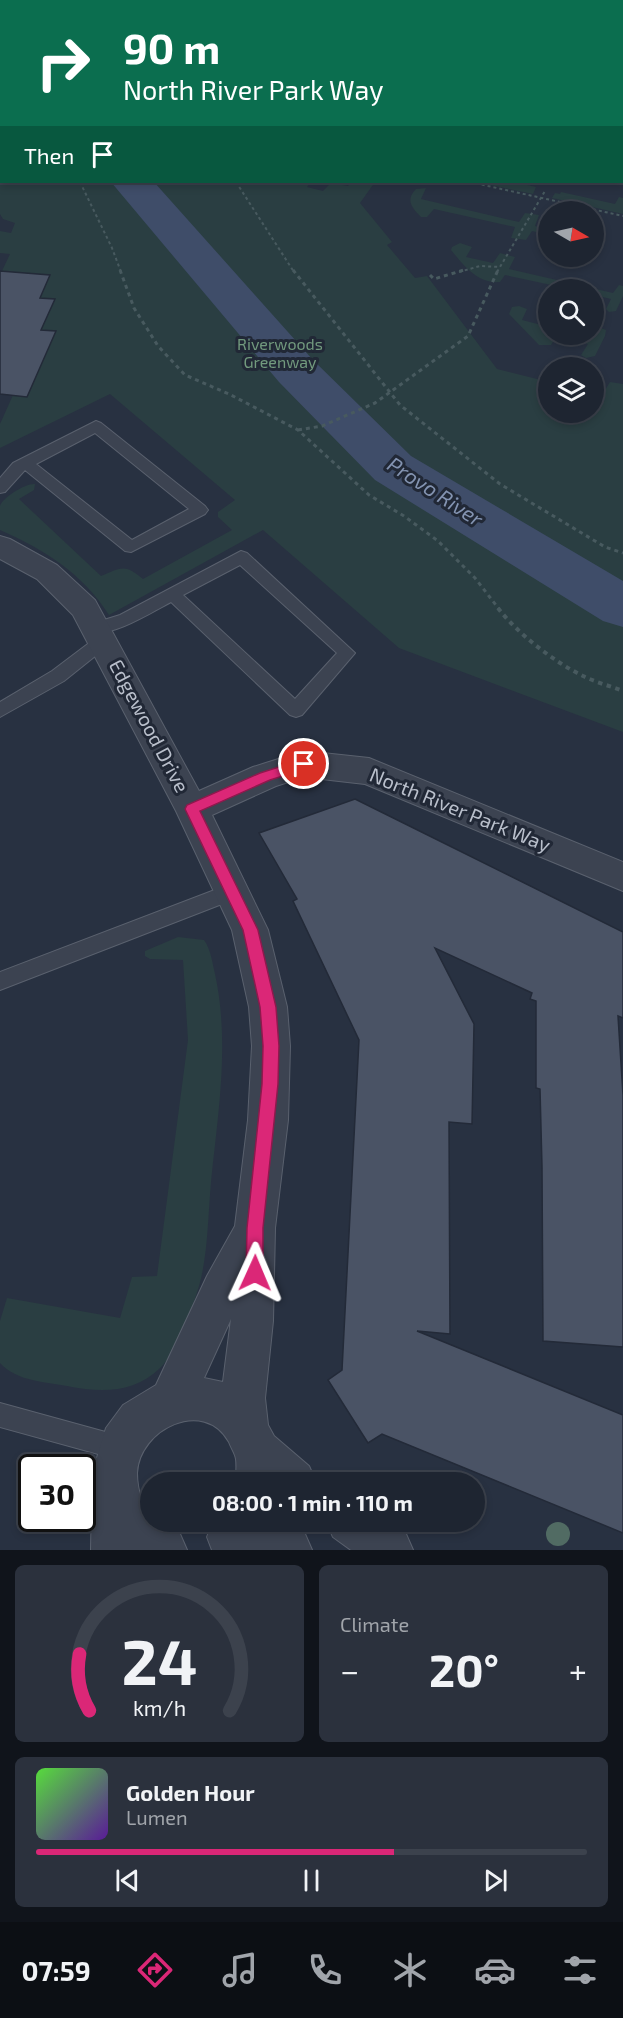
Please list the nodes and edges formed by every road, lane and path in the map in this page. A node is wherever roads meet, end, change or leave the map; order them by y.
1 (81, 183) edge
2 (237, 183) edge
3 (474, 183) edge
4 (545, 191) dead end
5 (541, 198) junction
6 (623, 216) edge
7 (500, 267) junction
8 (430, 275) dead end
9 (390, 392) junction
10 (298, 430) junction
11 (26, 463) junction
12 (0, 488) edge
13 (0, 546) edge
14 (623, 553) edge
15 (172, 594) junction
16 (100, 635) junction
17 (623, 691) edge
18 (0, 710) edge
19 (192, 809) junction
20 (623, 877) edge
21 (233, 891) junction
22 (0, 981) edge
23 (255, 1228) junction
24 (172, 1399) junction
25 (0, 1415) edge
26 (120, 1448) junction
27 (254, 1453) edge
28 (280, 1472) edge
29 (115, 1494) junction
30 (365, 1532) edge
31 (226, 1536) edge
32 (114, 1550) edge
33 (164, 1550) edge
34 (289, 1550) edge
35 (390, 1550) edge

1 - 10 path
2 - 9 path
3 - 5 path
4 - 5 path
5 - 6 path
5 - 7 path
7 - 8 path
7 - 9 path
9 - 10 path
9 - 14 path
10 - 17 path
11 - 11 lane
11 - 12 lane
13 - 16 street, Edgewood Drive
15 - 15 lane
15 - 16 lane
16 - 18 lane
16 - 19 street, Edgewood Drive
19 - 20 street, North River Park Way
19 - 21 street, Edgewood Drive
21 - 22 lane
21 - 23 street, Edgewood Drive
23 - 24 street, Edgewood Drive
23 - 27 street, Edgewood Drive
24 - 26 street
24 - 27 street
25 - 26 lane
26 - 29 street
27 - 28 street
29 - 32 street
29 - 33 street
30 - 35 street
31 - 34 street

